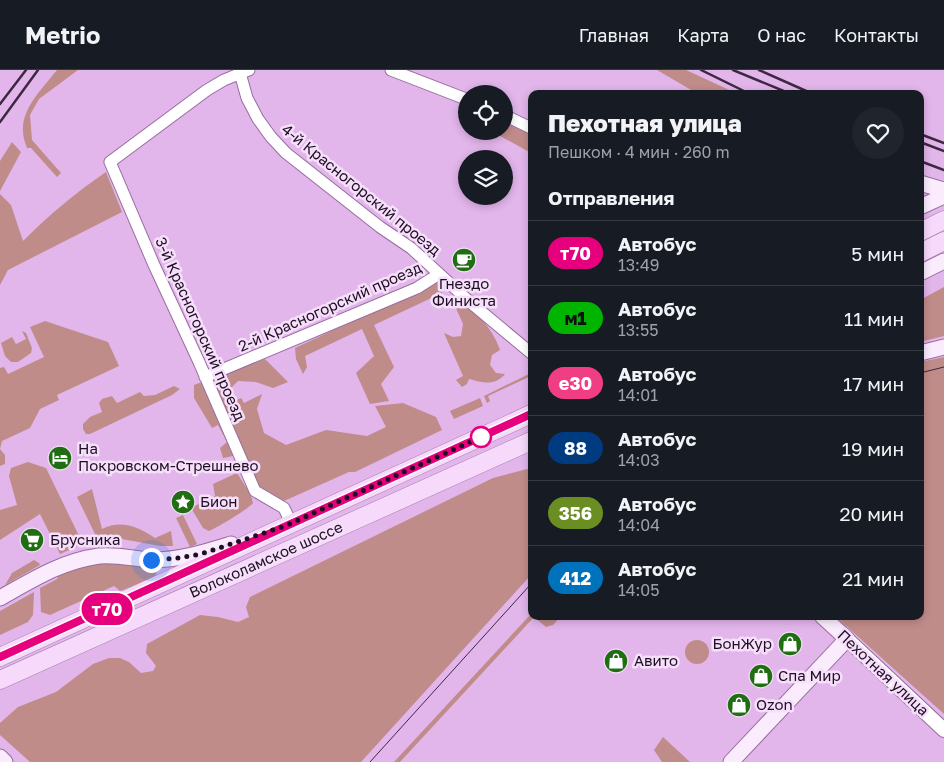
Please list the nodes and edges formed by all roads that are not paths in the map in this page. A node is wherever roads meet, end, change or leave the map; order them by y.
1 (391, 70) edge
2 (244, 72) edge
3 (458, 96) edge
4 (513, 119) edge
5 (528, 127) edge
6 (924, 184) edge
7 (944, 190) edge
8 (944, 196) edge
9 (924, 205) edge
10 (944, 220) edge
11 (924, 230) edge
12 (944, 241) edge
13 (924, 251) edge
14 (944, 262) edge
15 (924, 271) edge
16 (439, 274) junction
17 (944, 347) edge
18 (528, 351) edge
19 (924, 352) edge
20 (205, 377) junction
21 (528, 409) edge
22 (528, 415) edge
23 (489, 433) junction
24 (528, 442) edge
25 (288, 525) junction
26 (0, 598) edge
27 (826, 620) edge
28 (846, 639) junction
29 (0, 657) edge
30 (31, 666) junction
31 (0, 680) edge
32 (0, 686) edge
33 (944, 730) edge
34 (0, 757) edge
35 (6, 762) edge
36 (731, 762) edge

1 - 3 street
2 - 16 street, 4-й Красногорский проезд
2 - 20 street, 3-й Красногорский проезд
4 - 5 street
6 - 7 main road
8 - 9 main road
10 - 11 main road
12 - 13 main road
14 - 15 main road
16 - 18 street, 4-й Красногорский проезд
16 - 20 street, 2-й Красногорский проезд
17 - 19 main road
20 - 25 street, 3-й Красногорский проезд
21 - 23 main road, Волоколамское шоссе
22 - 23 main road, Волоколамское шоссе
23 - 25 main road, Волоколамское шоссе
24 - 30 main road, Волоколамское шоссе
25 - 26 main road
25 - 29 main road, Волоколамское шоссе
27 - 28 main road, Пехотная улица
28 - 33 street, Пехотная улица
28 - 36 main road
30 - 31 main road, Волоколамское шоссе
30 - 32 main road
34 - 35 main road

